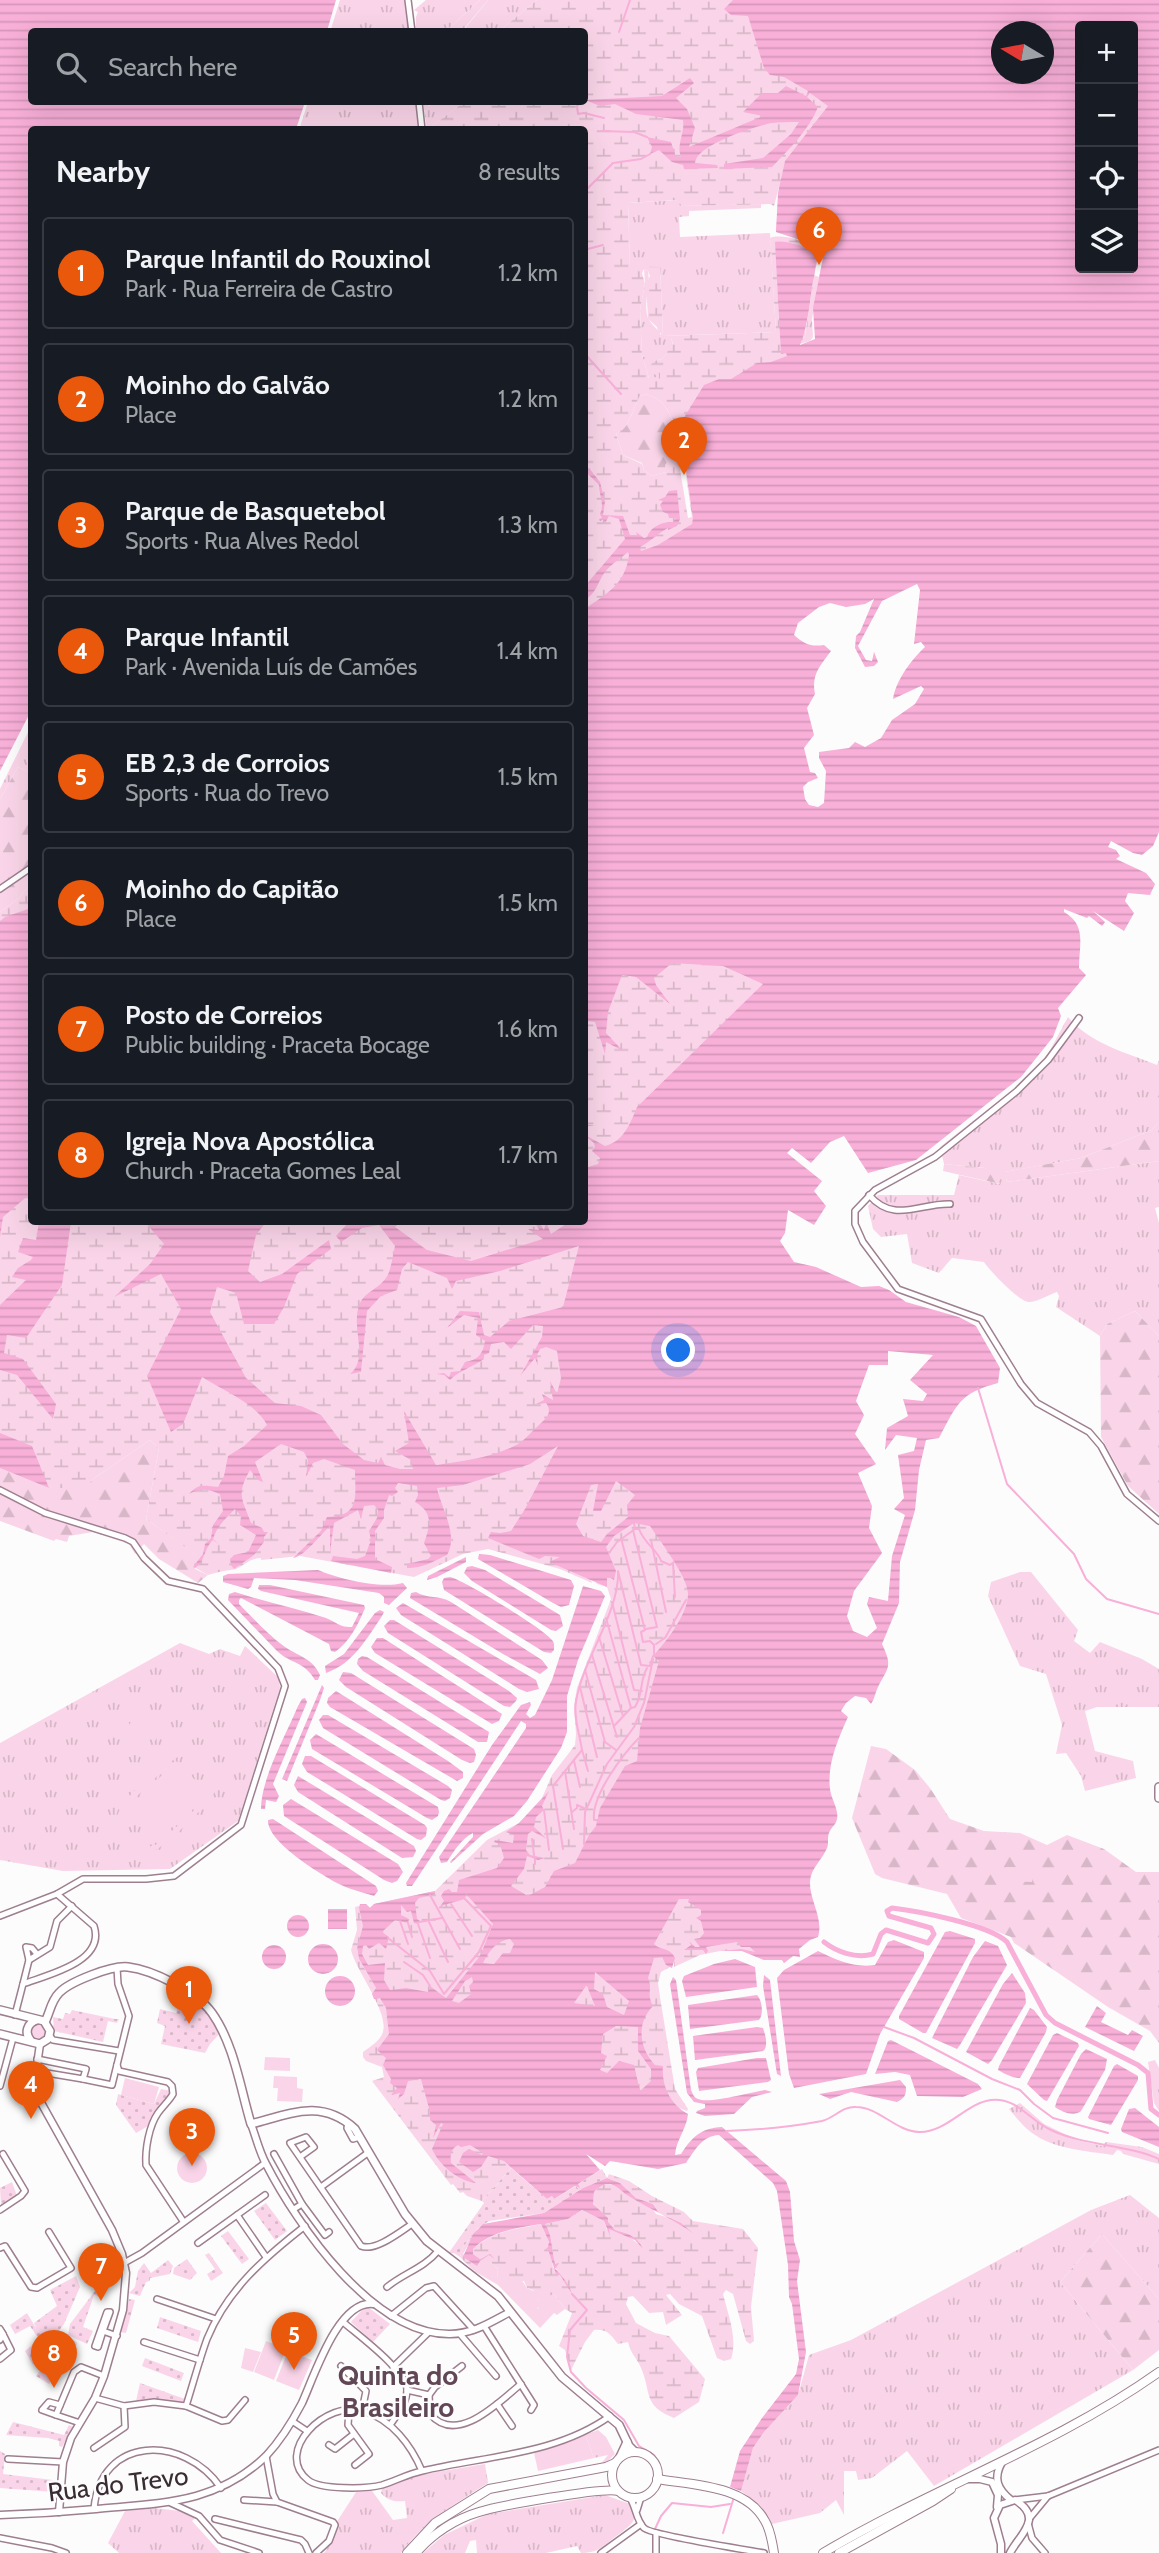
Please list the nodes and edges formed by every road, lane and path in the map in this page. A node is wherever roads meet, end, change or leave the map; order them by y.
1 (408, 0) edge
2 (411, 28) edge
3 (419, 105) edge
4 (422, 126) edge
5 (28, 870) edge
6 (0, 889) edge
7 (1079, 1018) dead end
8 (869, 1195) junction
9 (950, 1204) dead end
10 (0, 1490) edge
11 (1159, 1521) edge
12 (1159, 1787) edge
13 (1159, 1798) edge
14 (57, 1894) junction
15 (72, 1906) junction
16 (0, 1916) edge
17 (37, 1954) junction
18 (29, 1960) junction
19 (117, 1968) junction
20 (23, 1984) junction
21 (0, 2010) edge
22 (15, 2014) junction
23 (41, 2021) junction
24 (0, 2034) edge
25 (50, 2036) junction
26 (13, 2038) junction
27 (31, 2041) junction
28 (40, 2044) junction
29 (119, 2051) junction
30 (37, 2059) junction
31 (117, 2065) junction
32 (35, 2071) junction
33 (83, 2080) junction
34 (0, 2086) edge
35 (251, 2123) junction
36 (369, 2152) junction
37 (3, 2154) dead end
38 (274, 2154) dead end
39 (300, 2157) dead end
40 (265, 2163) junction
41 (321, 2187) junction
42 (265, 2195) dead end
43 (302, 2204) junction
44 (294, 2209) junction
45 (0, 2210) edge
46 (237, 2215) junction
47 (183, 2221) junction
48 (412, 2224) junction
49 (304, 2226) junction
50 (49, 2232) dead end
51 (329, 2232) dead end
52 (198, 2243) dead end
53 (0, 2248) edge
54 (438, 2251) junction
55 (267, 2257) junction
56 (124, 2263) junction
57 (387, 2287) dead end
58 (357, 2288) junction
59 (157, 2299) dead end
60 (373, 2304) junction
61 (355, 2309) junction
62 (510, 2312) junction
63 (391, 2316) junction
64 (216, 2319) junction
65 (343, 2322) junction
66 (484, 2326) junction
67 (474, 2330) junction
68 (103, 2331) junction
69 (429, 2332) junction
70 (460, 2333) junction
71 (1, 2334) edge
72 (117, 2336) junction
73 (144, 2342) dead end
74 (0, 2359) edge
75 (200, 2360) junction
76 (341, 2366) dead end
77 (462, 2366) dead end
78 (393, 2367) junction
79 (1159, 2372) edge
80 (104, 2376) junction
81 (496, 2376) dead end
82 (521, 2384) junction
83 (407, 2390) junction
84 (429, 2395) junction
85 (95, 2398) junction
86 (245, 2400) dead end
87 (497, 2404) junction
88 (60, 2405) junction
89 (124, 2406) junction
90 (186, 2406) junction
91 (349, 2410) junction
92 (531, 2410) dead end
93 (362, 2411) junction
94 (56, 2415) junction
95 (610, 2416) junction
96 (292, 2421) junction
97 (80, 2423) junction
98 (390, 2425) junction
99 (512, 2426) dead end
100 (307, 2431) junction
101 (354, 2434) junction
102 (627, 2442) junction
103 (328, 2445) dead end
104 (94, 2448) dead end
105 (1159, 2450) edge
106 (635, 2452) junction
107 (266, 2456) junction
108 (8, 2459) dead end
109 (618, 2460) junction
110 (63, 2462) junction
111 (1002, 2462) junction
112 (355, 2465) dead end
113 (422, 2471) junction
114 (657, 2479) junction
115 (965, 2479) junction
116 (221, 2488) junction
117 (618, 2491) junction
118 (1048, 2496) junction
119 (641, 2497) junction
120 (630, 2498) junction
121 (244, 2500) dead end
122 (1013, 2500) junction
123 (277, 2502) junction
124 (171, 2503) junction
125 (94, 2509) junction
126 (637, 2510) junction
127 (996, 2511) junction
128 (59, 2512) junction
129 (0, 2515) edge
130 (215, 2519) dead end
131 (1028, 2521) junction
132 (641, 2524) junction
133 (656, 2533) junction
134 (0, 2538) edge
135 (999, 2538) junction
136 (1018, 2541) junction
137 (1034, 2542) junction
138 (715, 2544) junction
139 (66, 2553) edge
140 (259, 2553) edge
141 (309, 2553) edge
142 (316, 2553) edge
143 (407, 2553) edge
144 (416, 2553) edge
145 (601, 2553) edge
146 (656, 2553) edge
147 (713, 2553) edge
148 (764, 2553) edge
149 (774, 2553) edge
150 (823, 2553) edge
151 (839, 2553) edge
152 (1002, 2553) edge
153 (1010, 2553) edge
154 (1045, 2553) edge

1 - 2 street
3 - 4 street
5 - 6 street
7 - 8 street
8 - 9 street
8 - 11 street
10 - 14 street
12 - 13 main road
14 - 15 street
14 - 16 street
15 - 17 street
15 - 20 street
17 - 18 street
17 - 18 street
18 - 20 street
19 - 23 main road
19 - 29 street
19 - 35 main road
20 - 22 street
21 - 22 main road
22 - 23 main road
23 - 25 main road
23 - 27 main road
24 - 26 main road
25 - 28 main road
25 - 29 street
26 - 27 main road
26 - 34 street
27 - 28 main road
28 - 30 street
29 - 31 street
30 - 32 street
30 - 33 street
31 - 33 street
31 - 47 street
32 - 33 street
32 - 56 street
35 - 36 main road
35 - 40 street
36 - 41 street
36 - 48 main road
37 - 45 street
38 - 43 street
39 - 41 street
40 - 44 street
40 - 47 street
41 - 48 street
42 - 46 street
43 - 44 street
43 - 51 street
44 - 49 street
46 - 52 street
46 - 55 street
47 - 56 street
48 - 54 main road
49 - 55 street
49 - 58 street
50 - 53 street
54 - 57 street
54 - 62 main road
55 - 64 street
56 - 72 street
58 - 60 street
58 - 61 street
59 - 64 street
60 - 61 street
60 - 63 street
61 - 65 street, Rua do Trevo
62 - 66 street
62 - 95 main road
63 - 67 street
63 - 69 street
64 - 75 street
65 - 78 street
65 - 96 street, Rua do Trevo
66 - 67 street
66 - 82 street
67 - 70 street
68 - 68 street
68 - 72 street
69 - 70 street
69 - 78 street
70 - 81 street
71 - 74 street
72 - 80 street
73 - 75 street
75 - 90 street
76 - 93 street
77 - 84 street
78 - 83 street
79 - 111 main road
80 - 85 street
80 - 88 street
82 - 87 street
82 - 92 street
83 - 84 street
83 - 98 street
84 - 87 street
85 - 89 street
85 - 97 street
86 - 90 street
87 - 99 street
88 - 94 street
88 - 94 street
89 - 90 street
89 - 104 street
91 - 93 street
91 - 100 street
91 - 101 street
93 - 98 street
94 - 97 street
95 - 102 main road
95 - 113 street
96 - 100 street
96 - 107 street, Rua do Trevo
97 - 110 street
98 - 113 street
100 - 113 street
101 - 103 street
101 - 112 street
102 - 106 main road
102 - 109 main road
105 - 118 street
106 - 109 main road
106 - 114 main road
107 - 116 street, Rua do Trevo
107 - 123 street
108 - 110 street
109 - 117 main road
109 - 143 main road
110 - 128 street
111 - 115 main road
111 - 122 street
114 - 119 main road
114 - 149 main road
115 - 127 street
115 - 150 main road
115 - 151 main road
116 - 124 street, Rua do Trevo
116 - 125 street
117 - 120 main road
117 - 144 main road
118 - 122 street
118 - 131 street
119 - 120 main road
119 - 126 street
120 - 126 street
121 - 123 street
122 - 127 street
122 - 131 street
123 - 142 street
124 - 125 street, Rua do Trevo
124 - 140 street
125 - 128 street, Rua do Trevo
126 - 132 street
127 - 135 street
128 - 129 street, Rua do Trevo
130 - 141 street
131 - 136 street
131 - 137 street
132 - 133 street
132 - 145 street
133 - 138 street
133 - 146 street
134 - 139 street
135 - 136 street
135 - 152 street
136 - 137 street
136 - 153 street
137 - 154 street
138 - 147 street
138 - 148 street

